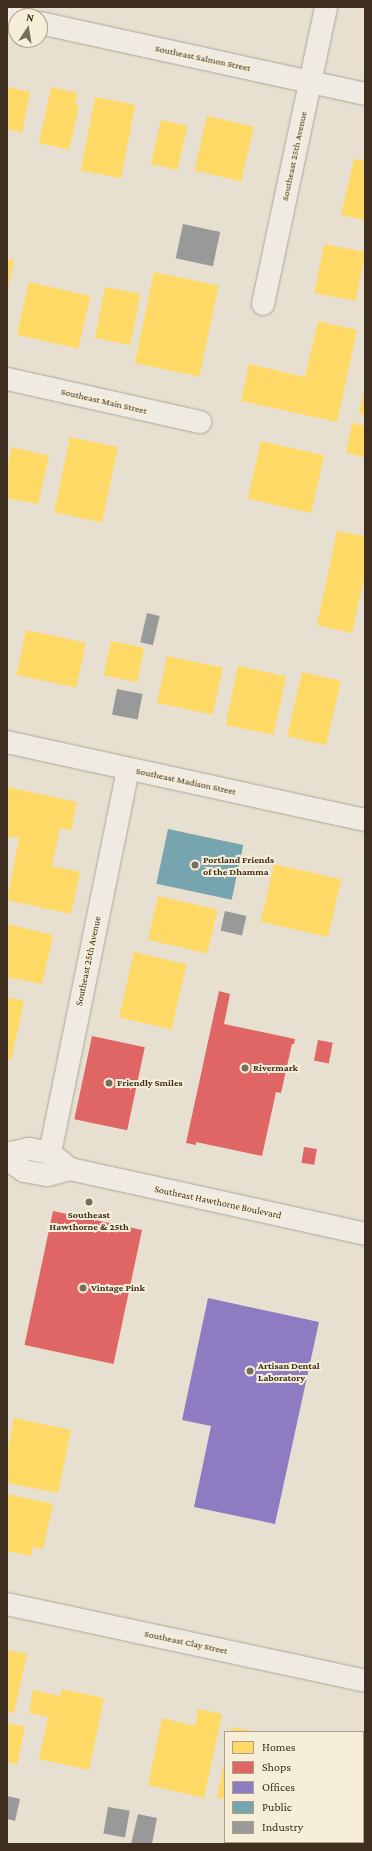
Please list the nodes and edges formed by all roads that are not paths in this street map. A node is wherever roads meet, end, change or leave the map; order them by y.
1 (326, 7) edge
2 (48, 25) edge
3 (309, 82) junction
4 (365, 94) edge
5 (263, 304) dead end
6 (7, 379) edge
7 (200, 422) dead end
8 (7, 742) edge
9 (128, 769) junction
10 (365, 820) edge
11 (50, 1153) junction
12 (7, 1154) edge
13 (7, 1159) edge
14 (70, 1169) junction
15 (365, 1234) edge
16 (7, 1604) edge
17 (365, 1681) edge

1 - 3 street, Southeast 25th Avenue
2 - 3 street, Southeast Salmon Street
3 - 4 street, Southeast Salmon Street
3 - 5 street, Southeast 25th Avenue
6 - 7 street, Southeast Main Street
8 - 9 street, Southeast Madison Street
9 - 10 street, Southeast Madison Street
9 - 11 street, Southeast 25th Avenue
11 - 12 street, Southeast Hawthorne Boulevard
11 - 14 street, Southeast Hawthorne Boulevard
13 - 14 street, Southeast Hawthorne Boulevard
14 - 15 street, Southeast Hawthorne Boulevard
16 - 17 street, Southeast Clay Street

